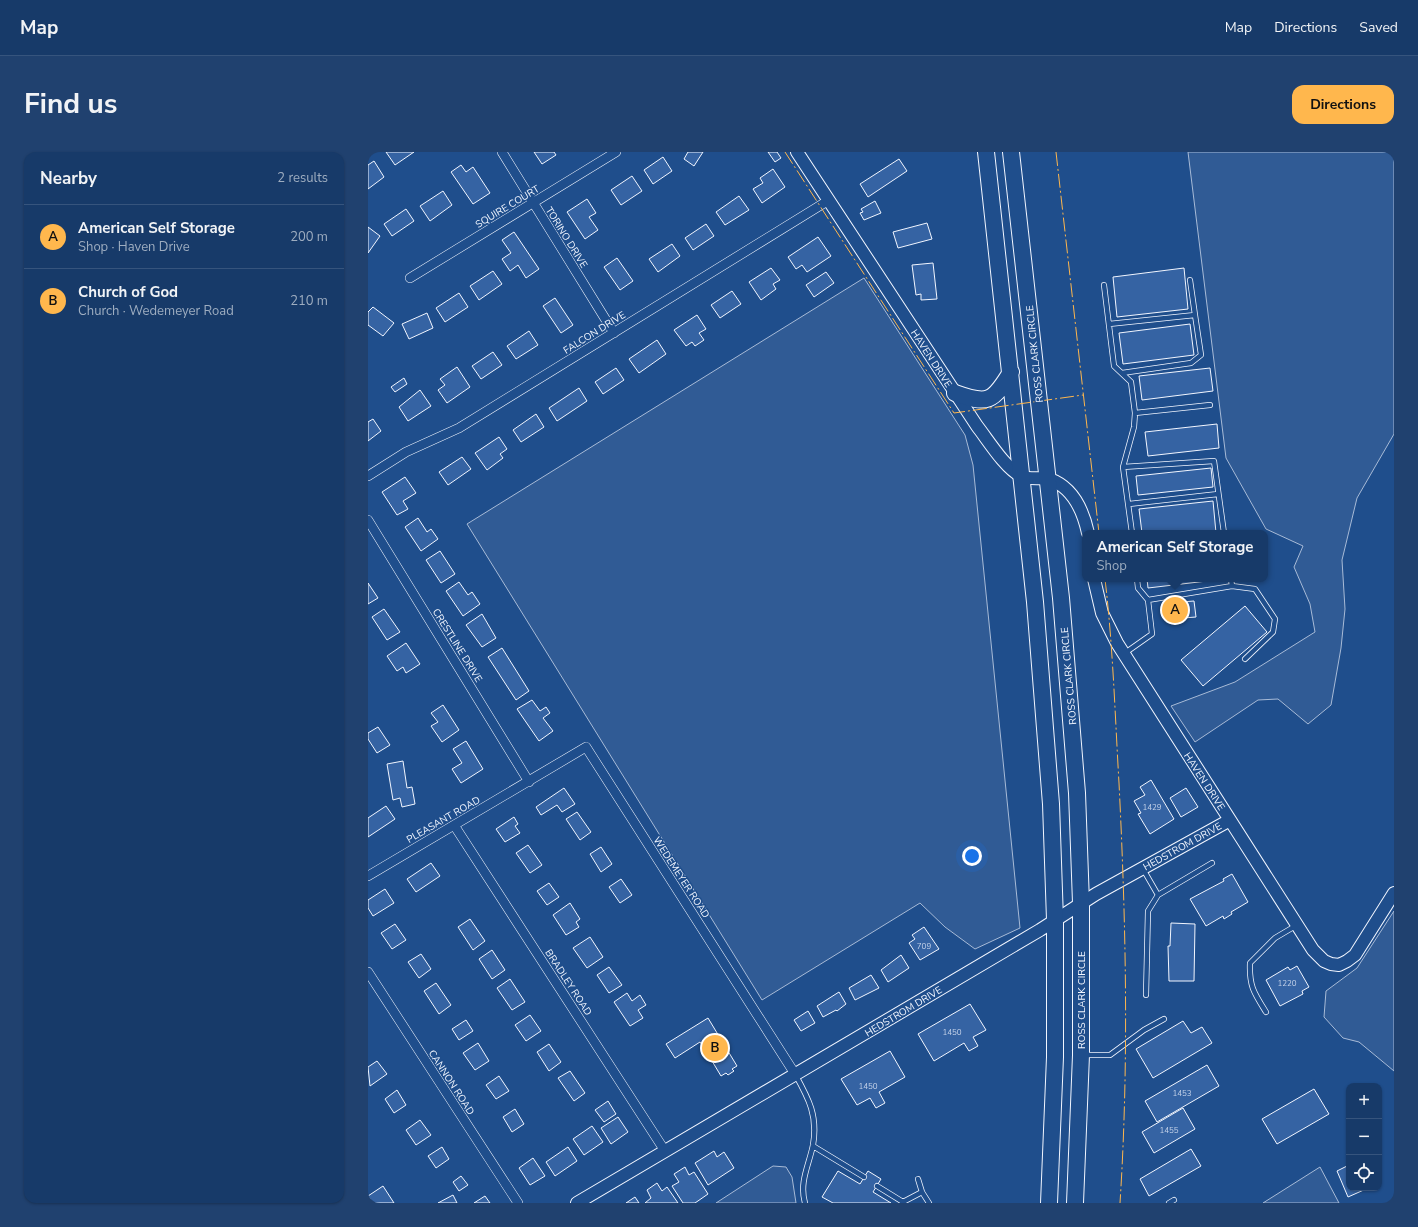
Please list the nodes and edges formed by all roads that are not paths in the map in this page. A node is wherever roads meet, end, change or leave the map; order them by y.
1 (502, 152) edge
2 (616, 152) edge
3 (797, 152) edge
4 (986, 152) edge
5 (1011, 152) edge
6 (829, 200) junction
7 (533, 203) junction
8 (410, 278) dead end
9 (1190, 280) dead end
10 (1104, 285) dead end
11 (1195, 315) junction
12 (1109, 324) junction
13 (614, 333) junction
14 (1011, 372) junction
15 (1122, 373) junction
16 (955, 394) junction
17 (1210, 406) dead end
18 (1135, 413) junction
19 (1123, 467) junction
20 (368, 476) edge
21 (1022, 476) junction
22 (1048, 479) junction
23 (1218, 494) junction
24 (1129, 504) junction
25 (368, 520) edge
26 (1087, 530) edge
27 (1132, 530) edge
28 (1224, 530) edge
29 (1095, 582) edge
30 (1137, 582) edge
31 (1231, 582) edge
32 (1232, 586) junction
33 (1148, 600) junction
34 (1124, 654) junction
35 (1245, 659) dead end
36 (529, 782) junction
37 (1230, 820) junction
38 (454, 825) junction
39 (1212, 863) dead end
40 (1142, 868) junction
41 (368, 876) edge
42 (1394, 893) edge
43 (1158, 895) junction
44 (1081, 904) junction
45 (1055, 920) junction
46 (1297, 925) junction
47 (368, 972) edge
48 (1146, 995) dead end
49 (1266, 1012) dead end
50 (1164, 1019) dead end
51 (1081, 1055) junction
52 (795, 1074) junction
53 (813, 1146) junction
54 (665, 1151) junction
55 (864, 1177) dead end
56 (918, 1179) dead end
57 (877, 1186) dead end
58 (922, 1192) junction
59 (1174, 1200) dead end
60 (518, 1203) edge
61 (577, 1203) edge
62 (805, 1203) edge
63 (929, 1203) edge
64 (1049, 1203) edge
65 (1075, 1203) edge
66 (1169, 1203) edge

1 - 7 street, TORINO DRIVE
2 - 7 street, SQUIRE COURT
3 - 6 street, HAVEN DRIVE
4 - 14 highway
5 - 22 highway, ROSS CLARK CIRCLE
6 - 13 street, FALCON DRIVE
6 - 16 street, HAVEN DRIVE
7 - 8 street, SQUIRE COURT
7 - 13 street, TORINO DRIVE
9 - 11 lane
10 - 12 lane
11 - 12 lane
11 - 15 lane
12 - 15 lane
13 - 20 street, FALCON DRIVE
14 - 16 highway
14 - 21 highway
15 - 18 lane
16 - 21 street, HAVEN DRIVE
17 - 18 lane
18 - 19 lane
19 - 23 lane
19 - 24 lane
21 - 22 street
21 - 45 highway
22 - 26 street
22 - 44 highway, ROSS CLARK CIRCLE
23 - 24 lane
23 - 28 lane
24 - 27 lane
25 - 36 street, CRESTLINE DRIVE
29 - 34 street, HAVEN DRIVE
30 - 33 lane
31 - 32 lane
32 - 33 lane
32 - 35 lane
33 - 34 lane
34 - 37 street, HAVEN DRIVE
36 - 38 street, PLEASANT ROAD
36 - 52 street, WEDEMEYER ROAD
37 - 40 street, HEDSTROM DRIVE
37 - 46 street, HAVEN DRIVE
38 - 41 street, PLEASANT ROAD
38 - 54 street, BRADLEY ROAD
39 - 43 lane
40 - 43 lane
40 - 44 street, HEDSTROM DRIVE
42 - 46 street, HAVEN DRIVE
43 - 48 lane
44 - 45 street, HEDSTROM DRIVE
44 - 51 highway, ROSS CLARK CIRCLE
45 - 52 street, HEDSTROM DRIVE
45 - 64 highway
46 - 49 lane
47 - 60 street, CANNON ROAD
50 - 51 lane
51 - 65 highway, ROSS CLARK CIRCLE
52 - 53 lane
52 - 54 street, HEDSTROM DRIVE
53 - 55 lane
53 - 62 lane
54 - 61 street, HEDSTROM DRIVE
56 - 58 lane
57 - 58 lane
58 - 63 lane
59 - 66 lane

